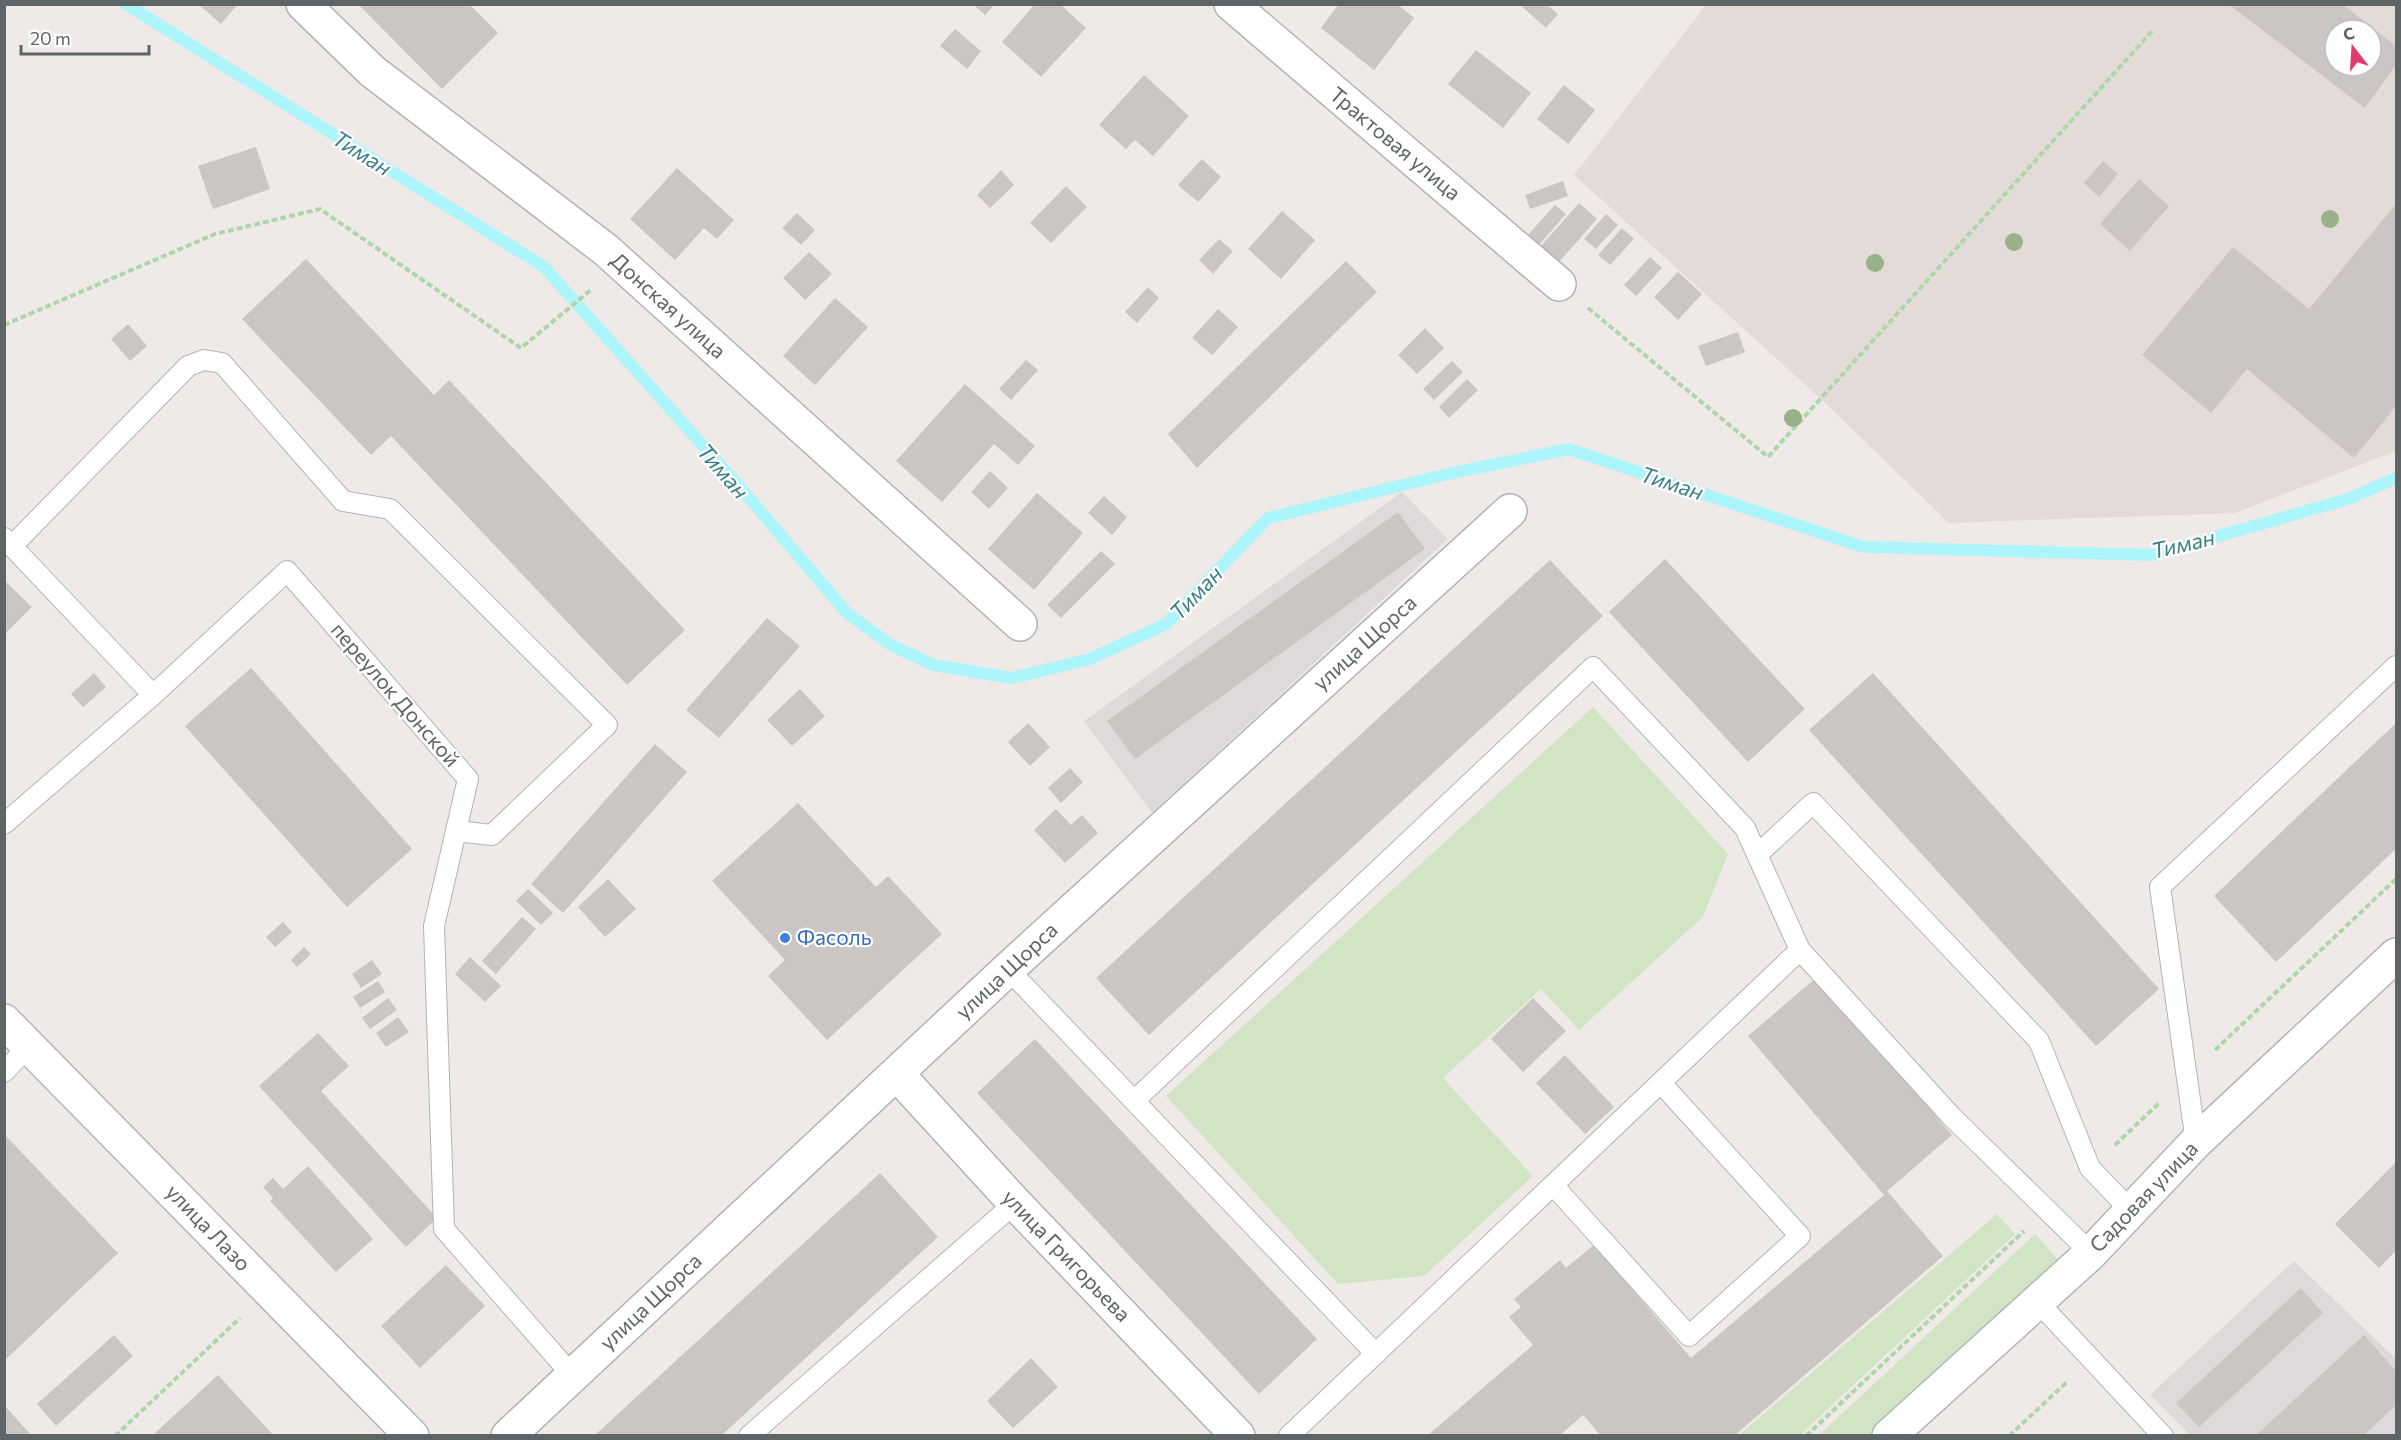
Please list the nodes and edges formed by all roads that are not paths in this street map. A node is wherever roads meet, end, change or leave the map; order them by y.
1 (303, 4) edge
2 (1231, 4) edge
3 (1559, 284) road end
4 (1510, 511) dead end
5 (8, 542) edge
6 (1020, 624) dead end
7 (2397, 666) edge
8 (153, 694) junction
9 (4, 824) edge
10 (456, 831) junction
11 (1757, 855) junction
12 (1800, 950) junction
13 (2396, 958) edge
14 (1008, 969) junction
15 (4, 1021) edge
16 (29, 1046) junction
17 (4, 1072) edge
18 (897, 1074) junction
19 (1661, 1083) junction
20 (1135, 1100) junction
21 (2196, 1142) junction
22 (1553, 1185) junction
23 (1015, 1203) junction
24 (2132, 1212) junction
25 (2091, 1253) junction
26 (2037, 1300) junction
27 (1376, 1354) junction
28 (572, 1375) junction
29 (412, 1436) edge
30 (508, 1436) edge
31 (749, 1436) edge
32 (1238, 1436) edge
33 (1289, 1436) edge
34 (1889, 1436) edge
35 (2163, 1436) edge

1 - 6 street, Донская улица
2 - 3 street, Трактовая улица
4 - 14 street, улица Щорса
5 - 8 lane
5 - 10 lane
7 - 21 lane
8 - 9 lane, переулок Донской
8 - 10 lane, переулок Донской
10 - 28 lane, переулок Донской
11 - 12 lane
11 - 20 lane
11 - 24 lane
12 - 19 lane
12 - 25 lane
13 - 21 street, Садовая улица
14 - 18 street, улица Щорса
14 - 20 lane
15 - 16 street, улица Лазо
16 - 17 lane
16 - 29 street, улица Лазо
18 - 23 street, улица Григорьева
18 - 28 street, улица Щорса
19 - 22 lane
19 - 22 lane
20 - 27 lane
21 - 24 street, Садовая улица
22 - 27 lane
23 - 31 lane
23 - 32 street, улица Григорьева
24 - 25 street, Садовая улица
25 - 26 street, Садовая улица
26 - 34 street, Садовая улица
26 - 35 lane
27 - 33 lane
28 - 30 street, улица Щорса

